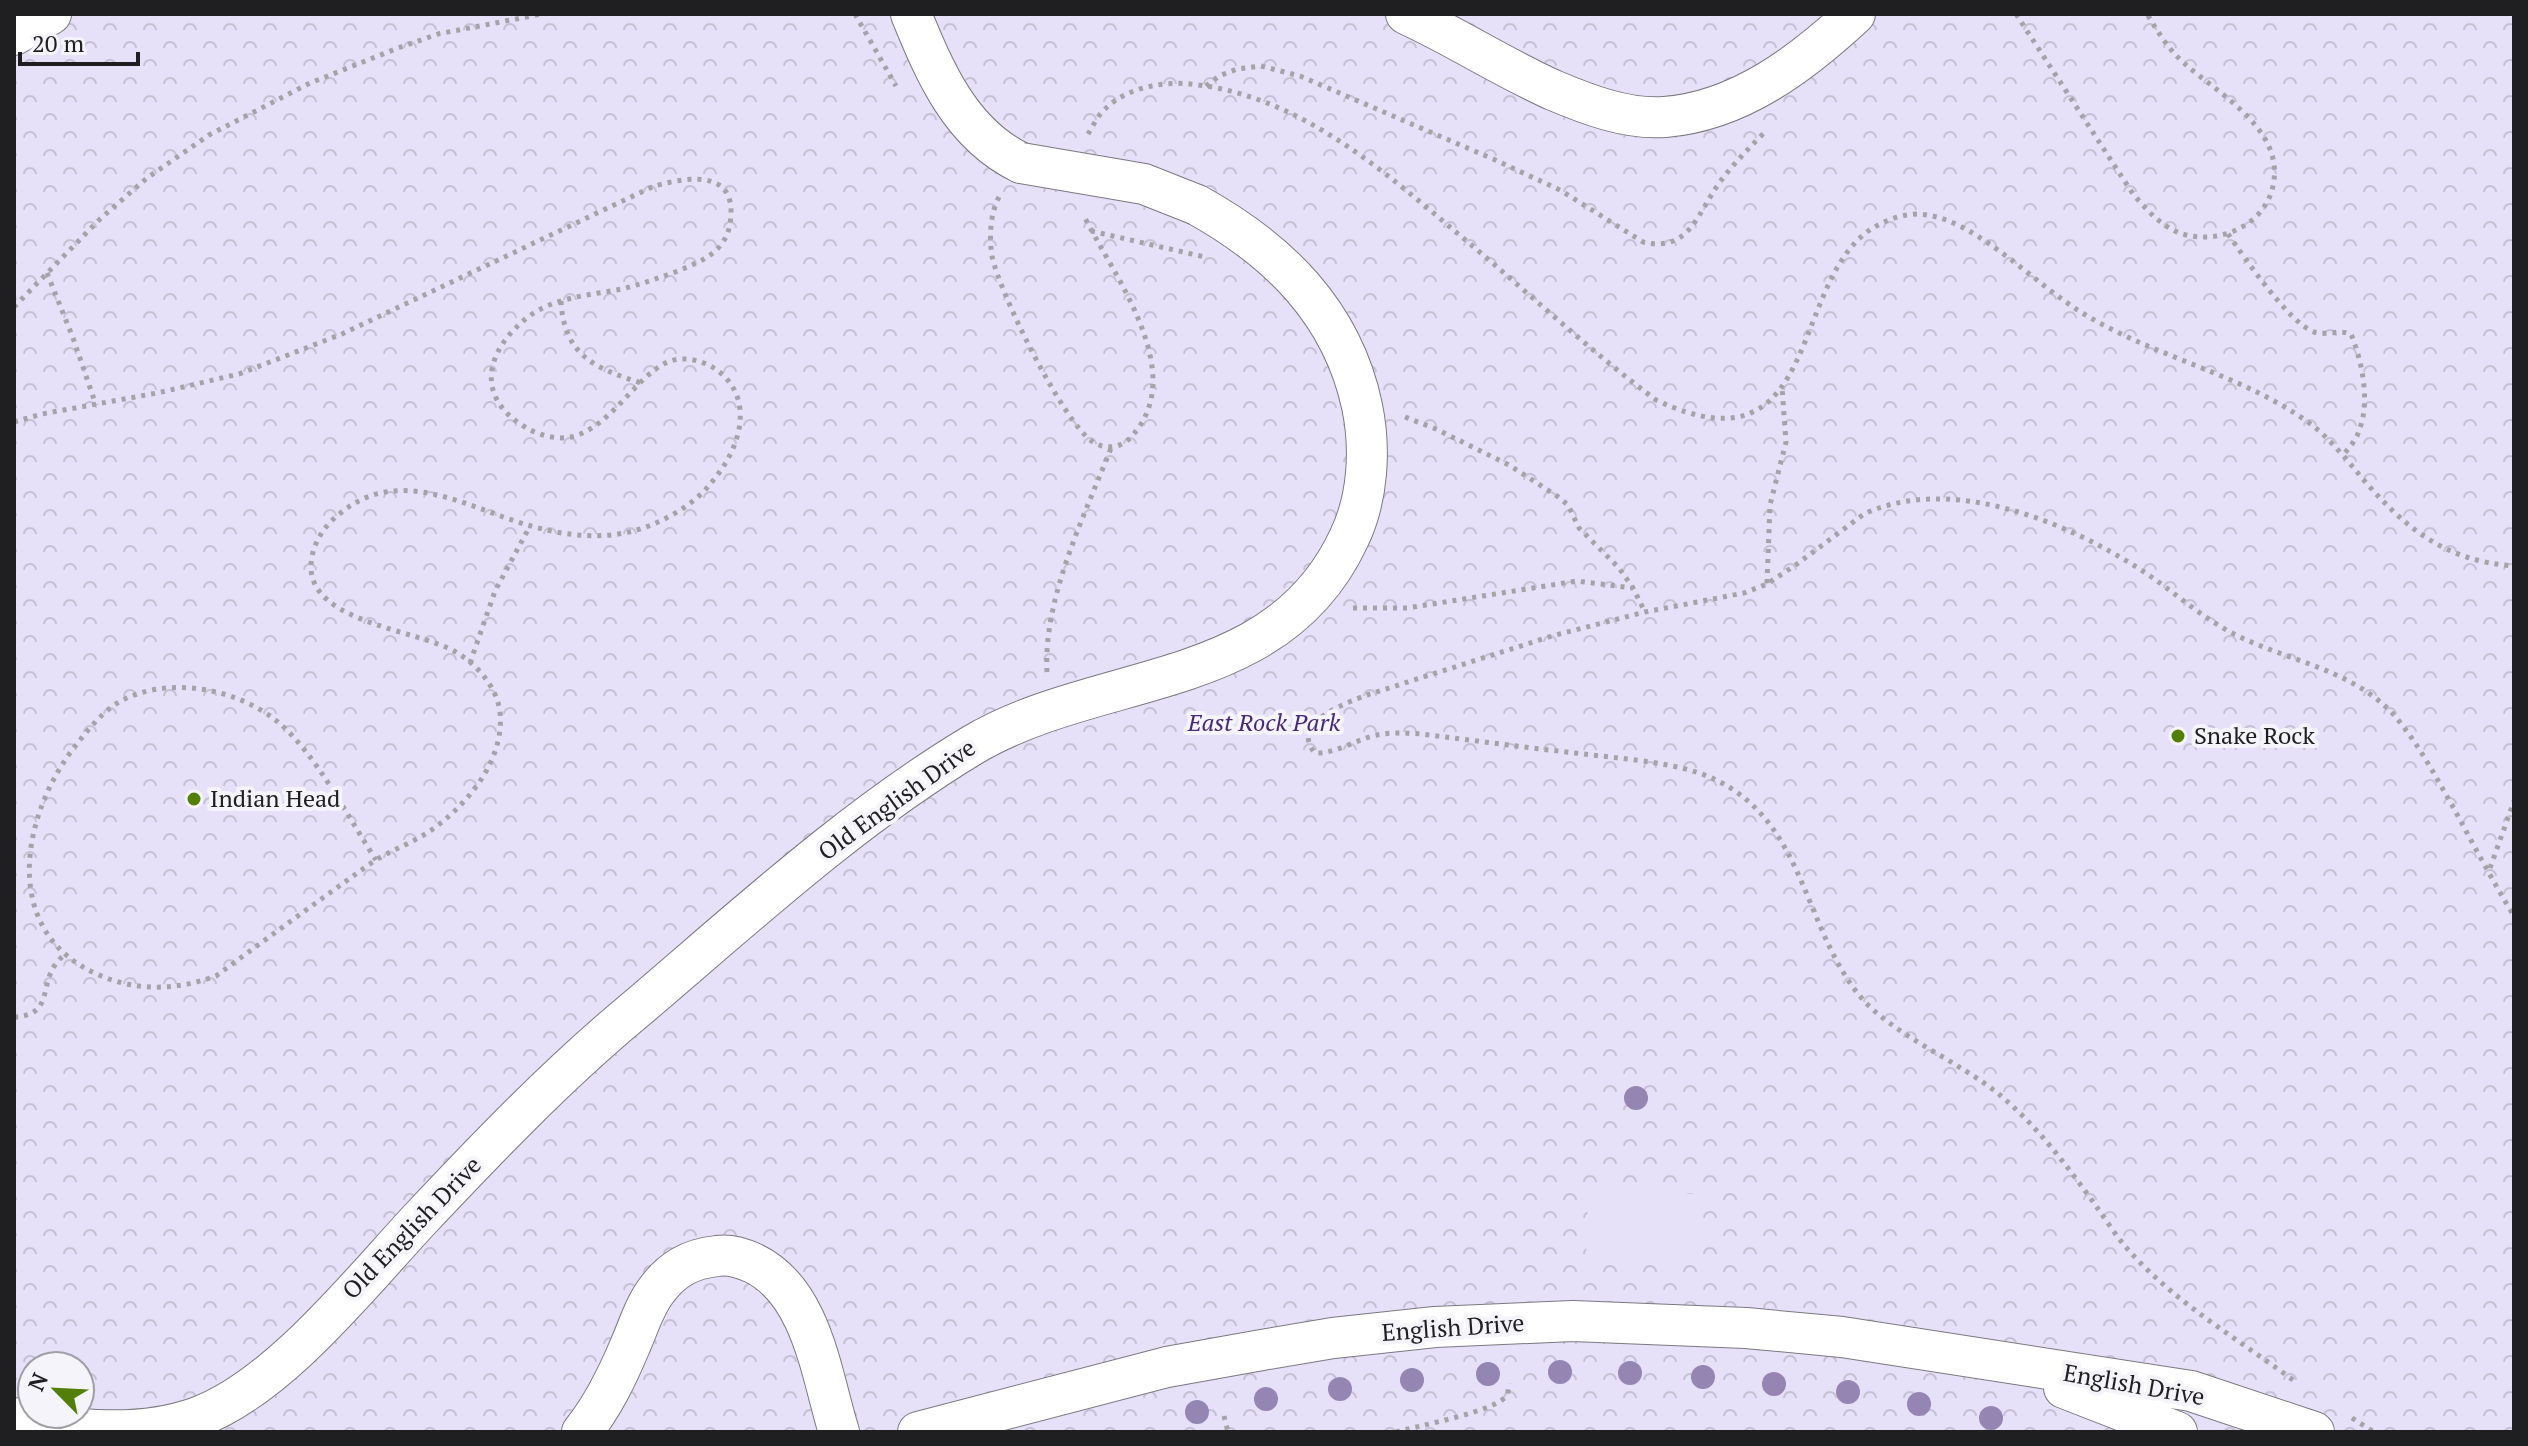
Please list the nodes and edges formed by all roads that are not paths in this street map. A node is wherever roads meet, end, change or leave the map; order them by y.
1 (51, 14) edge
2 (911, 14) edge
3 (1406, 14) edge
4 (1855, 14) edge
5 (14, 35) edge
6 (1997, 1363) junction
7 (14, 1418) edge
8 (2328, 1422) edge
9 (582, 1432) edge
10 (839, 1432) edge
11 (918, 1432) edge
12 (2177, 1432) edge

1 - 5 street
2 - 7 street, Old English Drive, bridge
3 - 4 street
6 - 8 street, English Drive
6 - 11 street, English Drive
6 - 12 street, English Drive
9 - 10 street

